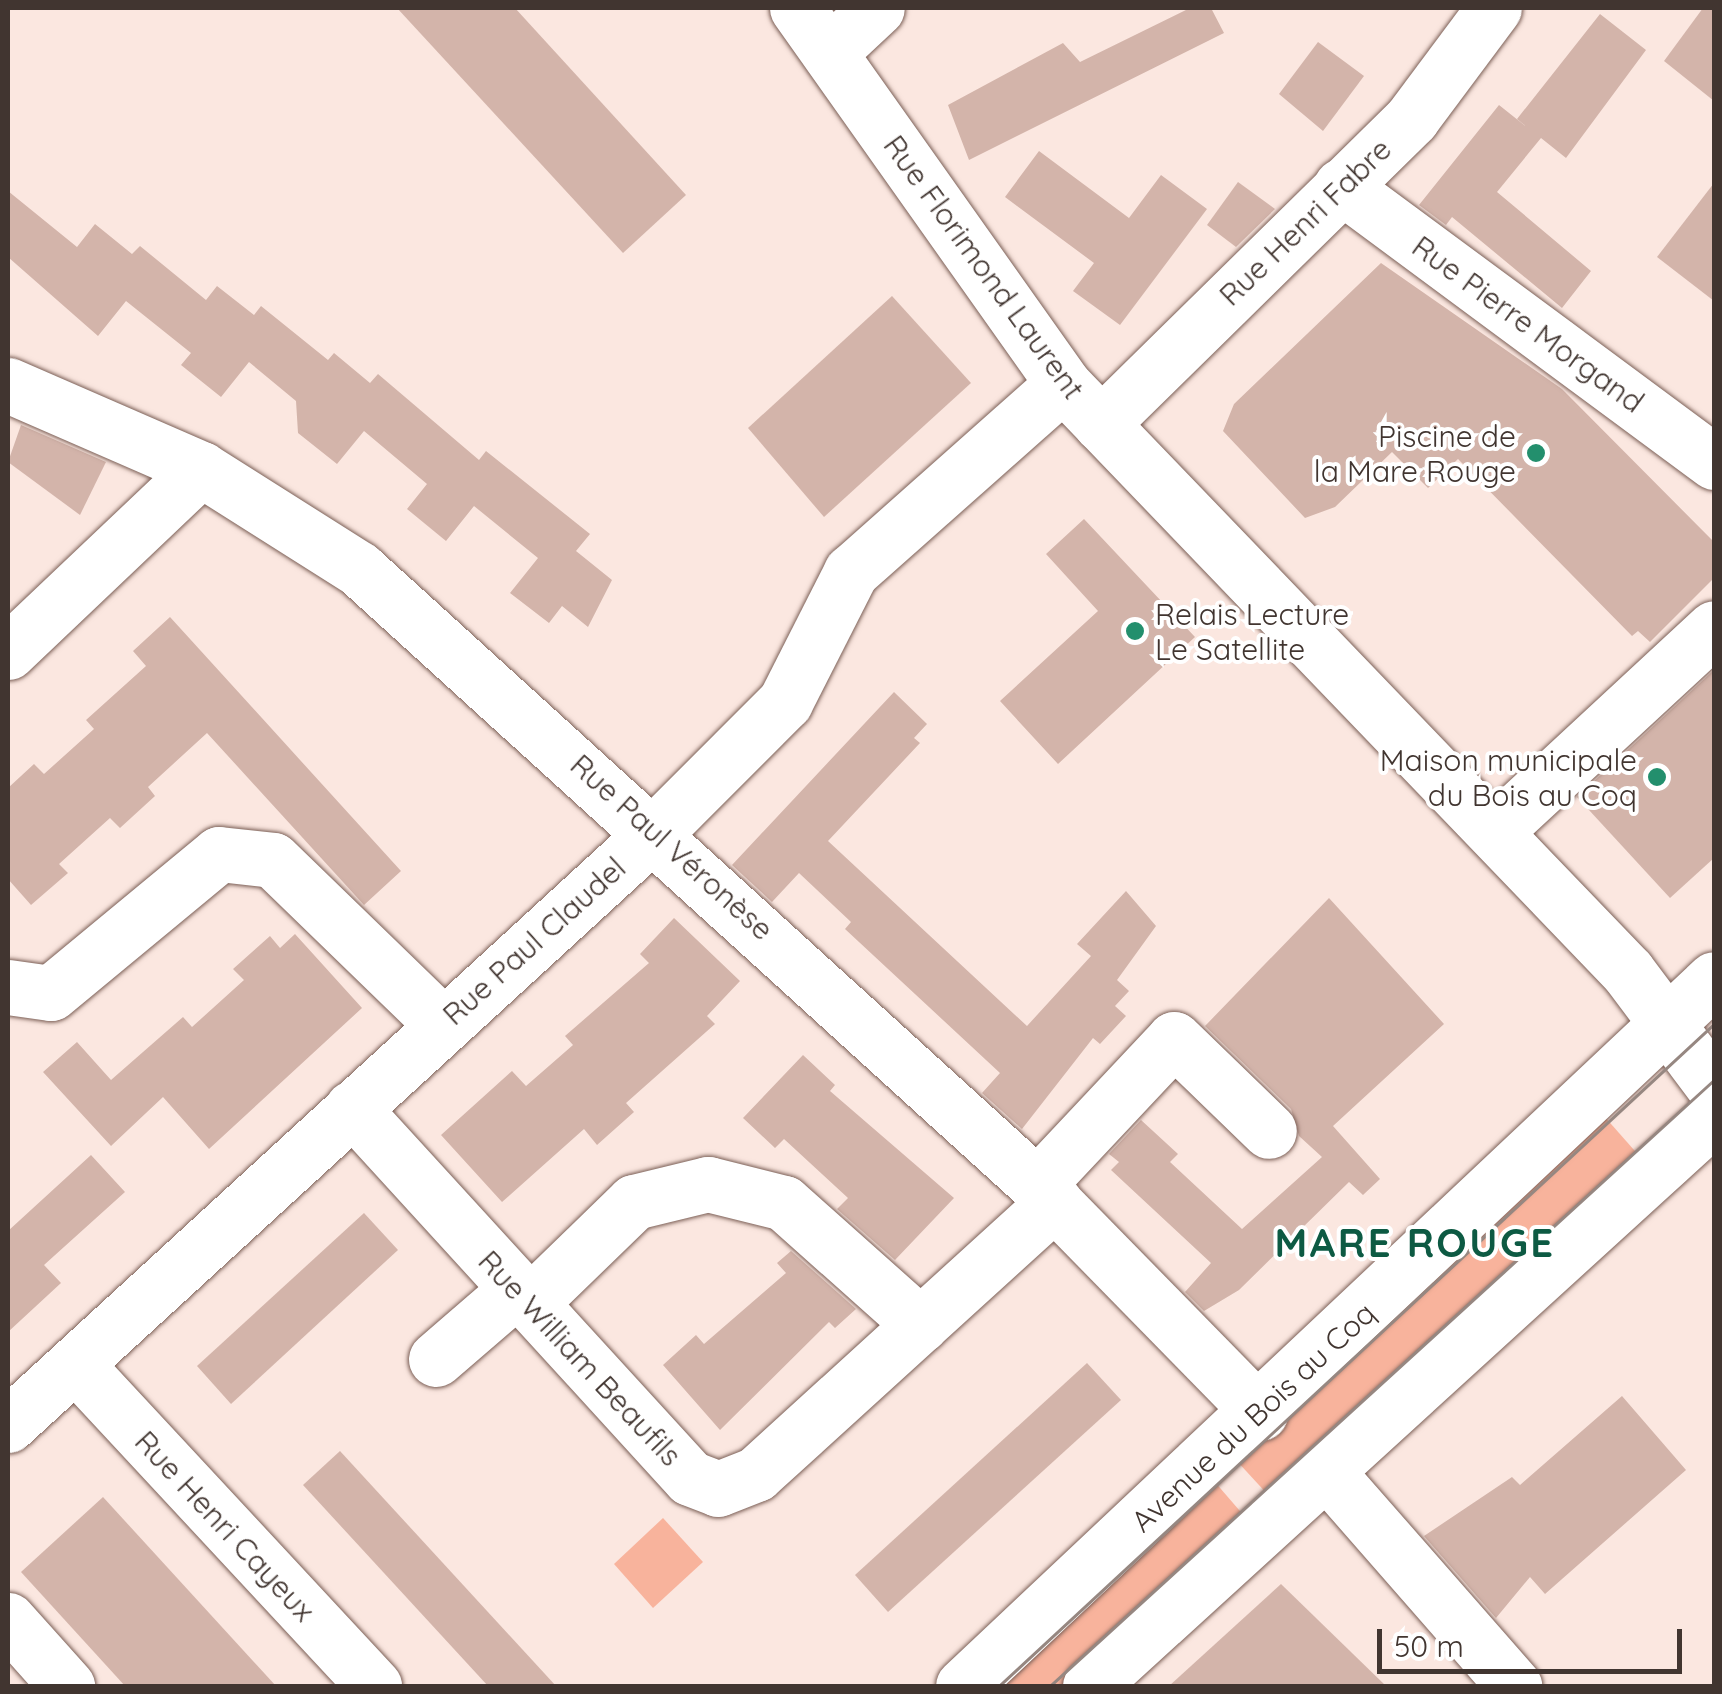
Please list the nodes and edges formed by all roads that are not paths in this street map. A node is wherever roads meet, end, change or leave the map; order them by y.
1 (797, 8) edge
2 (877, 8) edge
3 (1494, 8) edge
4 (830, 52) junction
5 (1341, 186) junction
6 (1063, 384) junction
7 (8, 385) edge
8 (1101, 424) junction
9 (1714, 462) edge
10 (201, 469) junction
11 (1714, 628) edge
12 (8, 652) edge
13 (656, 830) junction
14 (1496, 830) junction
15 (1714, 979) edge
16 (8, 987) edge
17 (1666, 1022) junction
18 (443, 1025) junction
19 (1714, 1088) edge
20 (352, 1108) junction
21 (1714, 1117) edge
22 (1268, 1131) dead end
23 (1046, 1193) junction
24 (523, 1296) junction
25 (921, 1324) junction
26 (436, 1359) dead end
27 (76, 1364) junction
28 (1260, 1413) junction
29 (8, 1424) edge
30 (1326, 1471) junction
31 (8, 1620) edge
32 (67, 1686) edge
33 (374, 1686) edge
34 (963, 1686) edge
35 (1090, 1686) edge
36 (1514, 1686) edge

1 - 4 street, Rue Florimond Laurent
2 - 4 street
3 - 5 street, Rue Henri Fabre
4 - 6 street, Rue Florimond Laurent
5 - 8 street, Rue Henri Fabre
5 - 9 street, Rue Pierre Morgand
6 - 8 street, Rue Florimond Laurent
6 - 13 street, Rue Paul Claudel
7 - 10 street, Rue Paul Véronèse
8 - 14 street, Rue Florimond Laurent
10 - 12 street
10 - 13 street, Rue Paul Véronèse
11 - 14 street
13 - 18 street, Rue Paul Claudel
13 - 23 street, Rue Paul Véronèse
14 - 17 street, Rue Florimond Laurent
15 - 17 street, Avenue du Bois au Coq
16 - 18 street
17 - 19 street, Rue Florimond Laurent
17 - 28 street, Avenue du Bois au Coq
18 - 20 street, Rue Paul Claudel
20 - 24 street, Rue William Beaufils
20 - 27 street, Rue Paul Claudel
21 - 30 street
22 - 23 street, Rue William Beaufils
23 - 25 street, Rue William Beaufils
23 - 28 street, Rue Paul Véronèse
24 - 25 street
24 - 25 street, Rue William Beaufils
24 - 26 street
27 - 29 street, Rue Paul Claudel
27 - 33 street, Rue Henri Cayeux
28 - 34 street, Avenue du Bois au Coq
30 - 35 street
30 - 36 street
31 - 32 street

